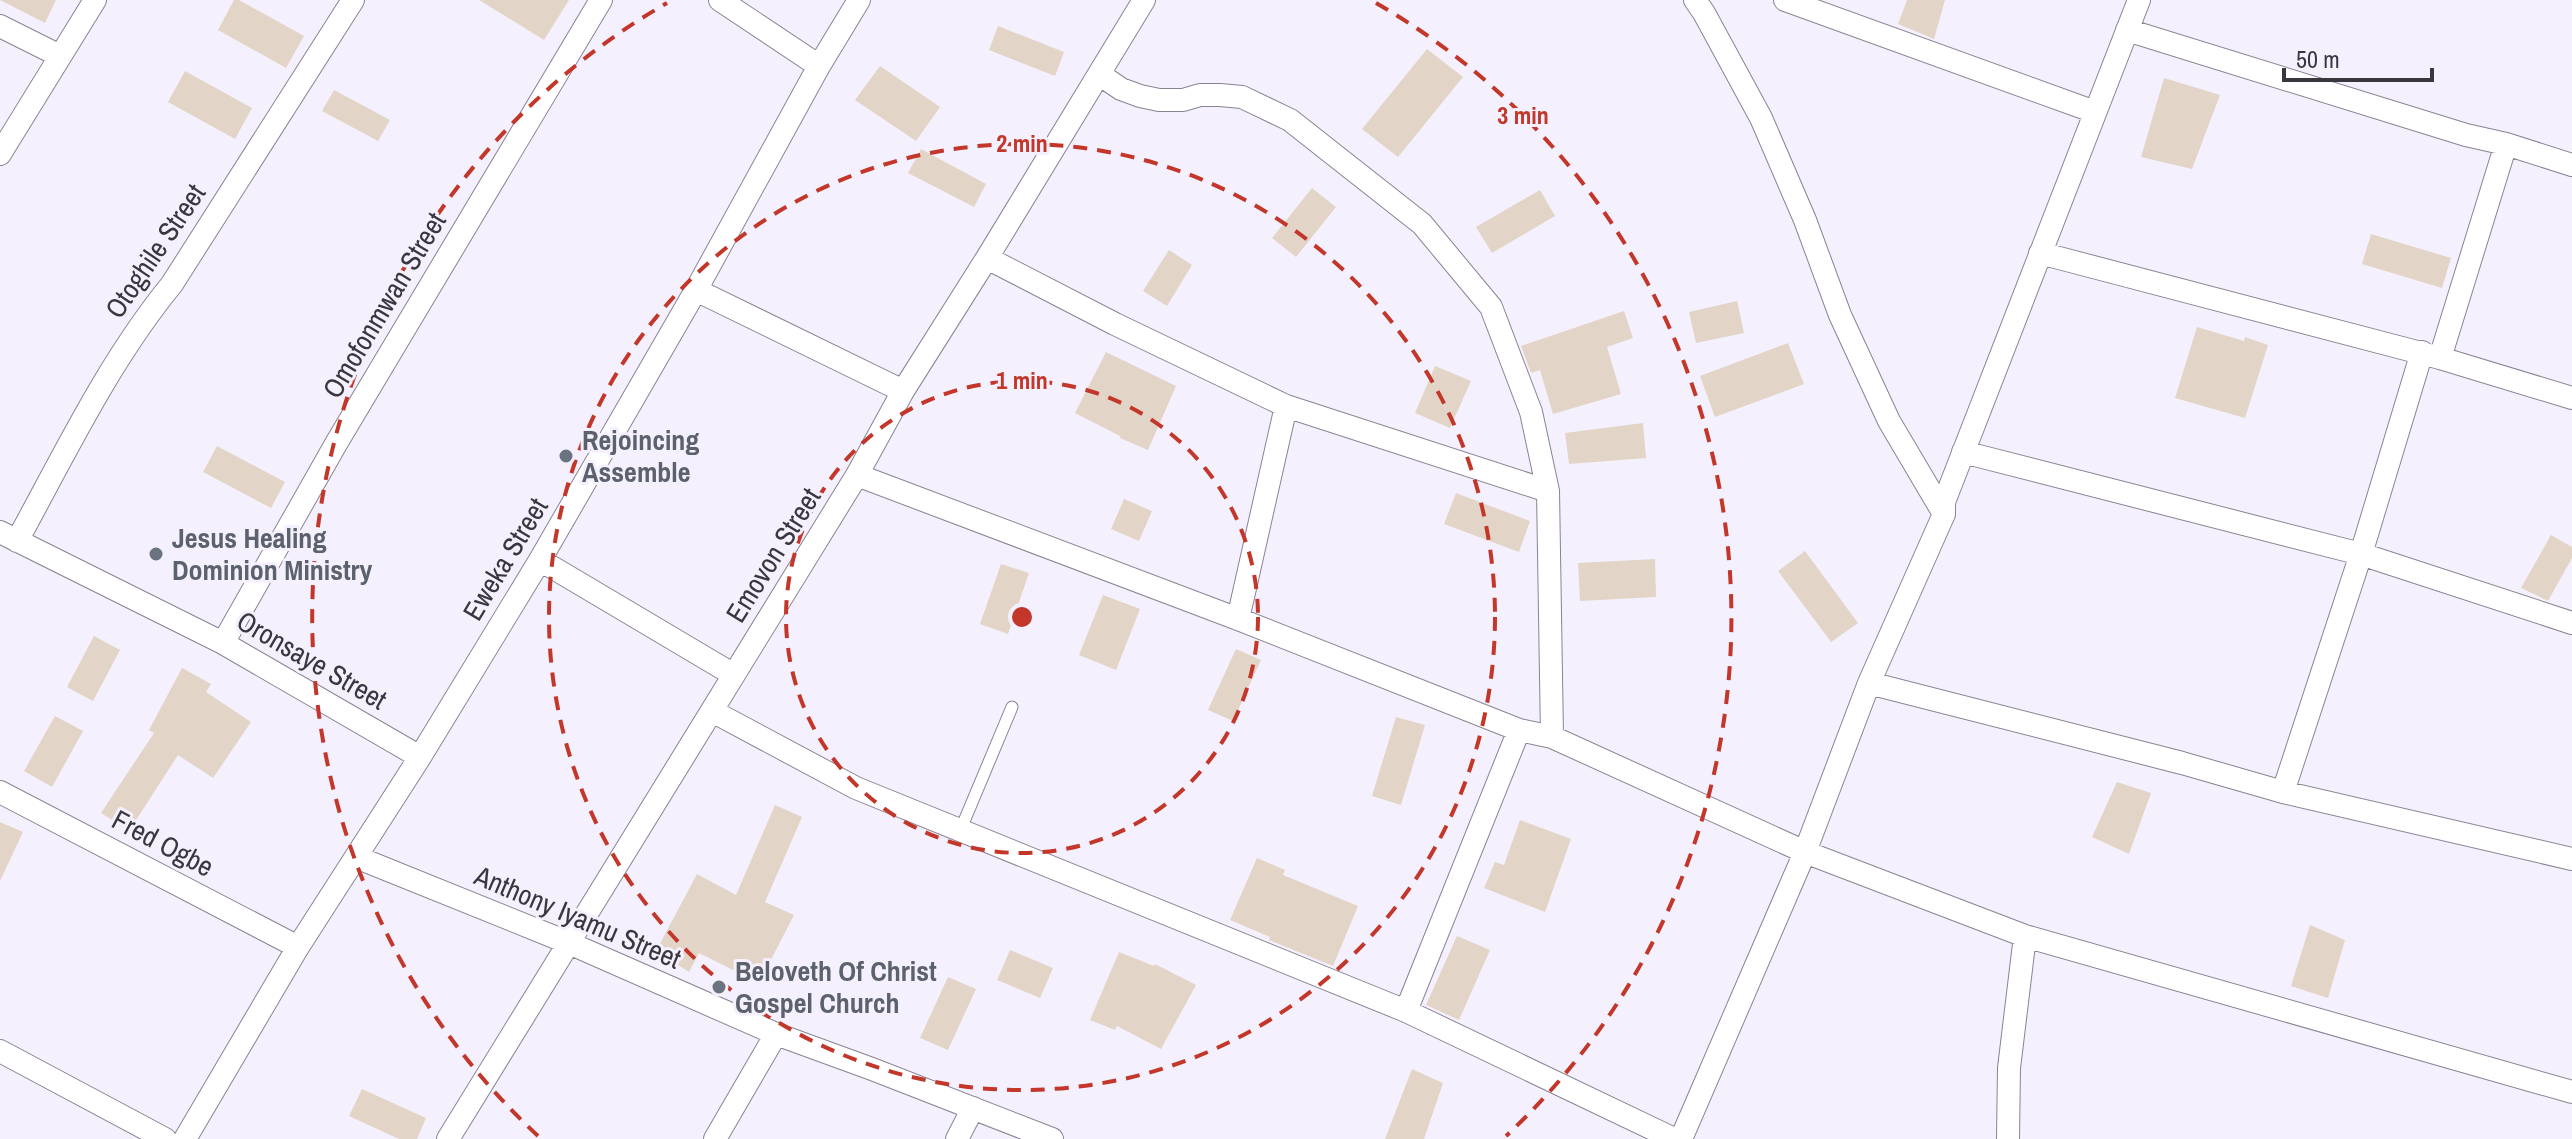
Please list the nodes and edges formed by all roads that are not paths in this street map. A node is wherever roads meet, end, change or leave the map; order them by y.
1 (95, 0) edge
2 (353, 0) edge
3 (601, 0) edge
4 (720, 0) edge
5 (859, 0) edge
6 (1144, 0) edge
7 (1695, 0) edge
8 (1785, 0) edge
9 (2139, 0) edge
10 (0, 26) edge
11 (2127, 30) junction
12 (60, 56) junction
13 (819, 66) junction
14 (1099, 74) junction
15 (2095, 112) junction
16 (2506, 144) junction
17 (0, 154) edge
18 (2572, 165) edge
19 (2040, 253) junction
20 (987, 258) junction
21 (696, 290) junction
22 (2431, 355) junction
23 (903, 391) junction
24 (2572, 398) edge
25 (1286, 406) junction
26 (1963, 452) junction
27 (857, 475) junction
28 (1548, 491) junction
29 (1944, 514) junction
30 (8, 536) edge
31 (2361, 554) junction
32 (540, 560) junction
33 (1238, 619) junction
34 (2572, 623) edge
35 (223, 643) junction
36 (734, 675) junction
37 (1869, 683) junction
38 (1012, 707) dead end
39 (712, 711) junction
40 (1519, 730) junction
41 (1552, 737) junction
42 (420, 757) junction
43 (0, 792) edge
44 (2283, 792) junction
45 (960, 832) junction
46 (1805, 852) junction
47 (356, 857) junction
48 (2572, 859) edge
49 (2025, 936) junction
50 (569, 943) junction
51 (298, 947) junction
52 (1406, 1011) junction
53 (776, 1034) junction
54 (0, 1051) edge
55 (2572, 1092) edge
56 (973, 1108) junction
57 (165, 1139) edge
58 (185, 1139) edge
59 (448, 1139) edge
60 (715, 1139) edge
61 (957, 1139) edge
62 (1052, 1139) edge
63 (1674, 1139) edge
64 (1681, 1139) edge
65 (2008, 1139) edge

1 - 12 street
2 - 30 street, Otoghile Street
3 - 35 street, Omofonmwan Street
4 - 13 street
5 - 13 street, Eweka Street
6 - 14 street, Emovon Street
7 - 29 street
8 - 15 street
9 - 11 street
10 - 12 street
11 - 15 street
11 - 16 street
12 - 17 street
13 - 21 street, Eweka Street
14 - 20 street, Emovon Street
14 - 28 street
15 - 19 street
16 - 18 street
16 - 22 street
19 - 22 street
19 - 26 street
20 - 23 street, Emovon Street
20 - 25 street
21 - 23 street
21 - 32 street, Eweka Street
22 - 24 street
22 - 31 street
23 - 27 street, Emovon Street
25 - 28 street
25 - 33 street
26 - 29 street
26 - 31 street
27 - 33 street
27 - 36 street, Emovon Street
28 - 41 street
29 - 37 street
30 - 35 street, Oronsaye Street
31 - 34 street
31 - 44 street
32 - 36 street
32 - 42 street, Eweka Street
33 - 40 street
35 - 42 street, Oronsaye Street
36 - 39 street, Emovon Street
37 - 44 street
37 - 46 street
38 - 45 lane
39 - 45 street
39 - 50 street, Emovon Street
40 - 41 street
40 - 52 street
41 - 46 street
42 - 47 street, Eweka Street
43 - 51 street, Fred Ogbe
44 - 48 street
45 - 52 street
46 - 49 street
46 - 64 street
47 - 50 street, Anthony Iyamu Street
47 - 51 street, Eweka Street
49 - 55 street
49 - 65 street
50 - 53 street, Anthony Iyamu Street
50 - 59 street, Emovon Street
51 - 58 street, Eweka Street
52 - 63 street
53 - 56 street
53 - 60 street
54 - 57 street
56 - 61 street
56 - 62 street

